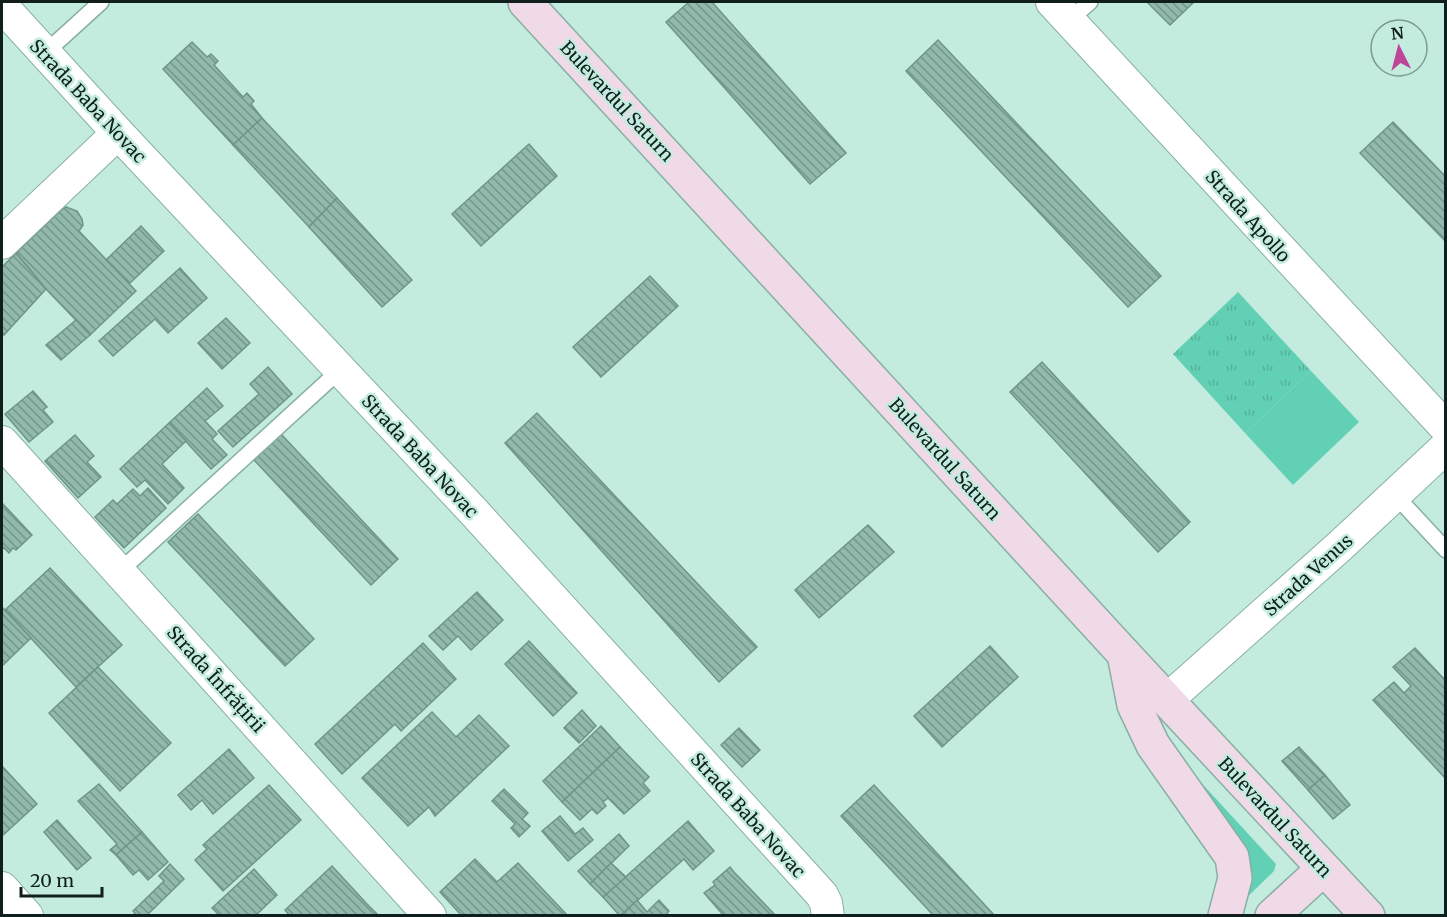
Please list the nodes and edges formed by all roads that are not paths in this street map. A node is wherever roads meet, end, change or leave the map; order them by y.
1 (101, 2) edge
2 (525, 2) edge
3 (2, 6) edge
4 (1071, 8) edge
5 (45, 54) junction
6 (118, 133) junction
7 (2, 243) edge
8 (340, 370) junction
9 (1446, 428) edge
10 (2, 442) edge
11 (1446, 447) edge
12 (1395, 495) junction
13 (1446, 550) edge
14 (120, 571) junction
15 (1124, 654) junction
16 (1167, 700) junction
17 (1323, 869) junction
18 (2, 888) edge
19 (828, 914) edge
20 (27, 915) edge
21 (430, 915) edge
22 (1225, 915) edge
23 (1272, 915) edge
24 (1368, 915) edge

1 - 5 lane
2 - 15 main road, Bulevardul Saturn
3 - 5 street, Strada Baba Novac
4 - 9 street, Strada Apollo
5 - 6 street, Strada Baba Novac
6 - 7 street
6 - 8 street, Strada Baba Novac
8 - 14 lane
8 - 19 street, Strada Baba Novac
10 - 14 street, Strada Înfrățirii
11 - 12 street, Strada Venus
12 - 13 lane
12 - 16 street, Strada Venus
14 - 21 street, Strada Înfrățirii
15 - 16 main road, Bulevardul Saturn
15 - 22 main road
16 - 17 main road, Bulevardul Saturn
17 - 23 main road
17 - 24 main road, Bulevardul Saturn
18 - 20 street

